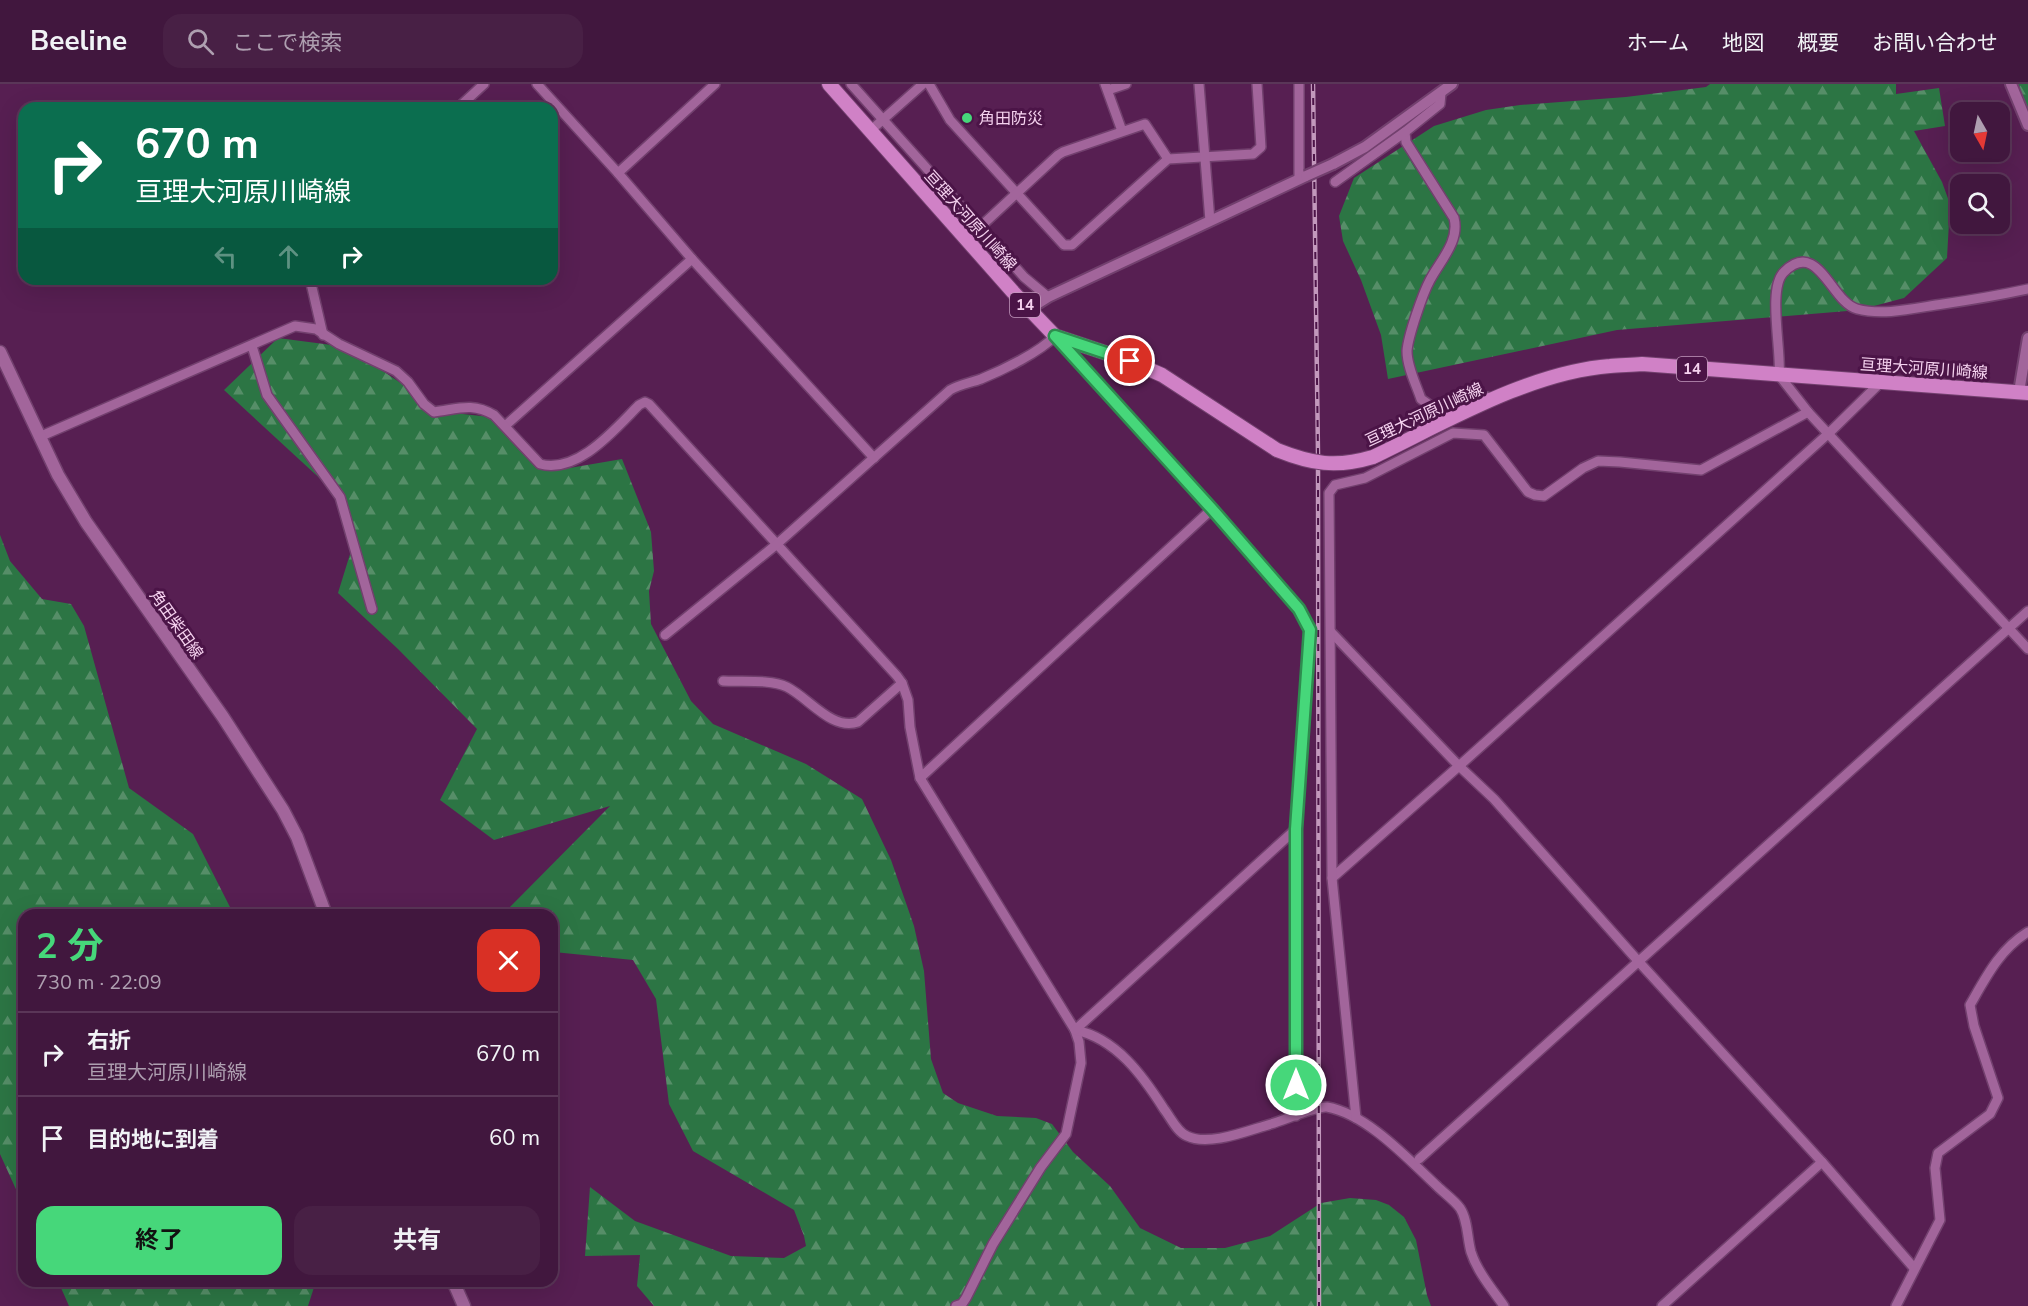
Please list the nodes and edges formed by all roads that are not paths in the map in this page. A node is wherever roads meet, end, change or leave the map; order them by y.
1 (484, 84) edge
2 (537, 84) edge
3 (716, 84) edge
4 (829, 84) edge
5 (851, 84) edge
6 (923, 84) edge
7 (929, 84) edge
8 (1126, 84) edge
9 (1198, 84) edge
10 (1257, 84) edge
11 (1299, 84) edge
12 (1452, 84) edge
13 (2010, 84) edge
14 (1107, 87) edge
15 (1441, 93) junction
16 (464, 102) edge
17 (553, 102) edge
18 (558, 107) edge
19 (882, 120) junction
20 (2028, 125) edge
21 (870, 131) junction
22 (1122, 131) junction
23 (1406, 132) junction
24 (1204, 156) junction
25 (1168, 159) junction
26 (618, 173) junction
27 (1303, 178) junction
28 (1335, 182) dead end
29 (1016, 193) junction
30 (1210, 221) junction
31 (979, 228) junction
32 (692, 259) junction
33 (311, 285) edge
34 (2028, 289) edge
35 (1038, 304) junction
36 (323, 335) junction
37 (1055, 336) junction
38 (2028, 339) edge
39 (252, 346) junction
40 (0, 352) edge
41 (1779, 375) junction
42 (1882, 381) junction
43 (1510, 392) junction
44 (2024, 392) edge
45 (1808, 412) junction
46 (505, 426) junction
47 (1829, 433) junction
48 (39, 436) junction
49 (874, 458) junction
50 (1212, 509) junction
51 (777, 544) junction
52 (372, 609) dead end
53 (2028, 611) edge
54 (2010, 628) junction
55 (1331, 632) junction
56 (665, 635) dead end
57 (2028, 649) edge
58 (723, 681) dead end
59 (902, 682) junction
60 (1459, 766) junction
61 (920, 778) junction
62 (1296, 829) junction
63 (1332, 878) junction
64 (324, 909) edge
65 (2028, 933) edge
66 (1639, 962) junction
67 (1075, 1030) junction
68 (1296, 1116) junction
69 (1356, 1118) junction
70 (1419, 1160) dead end
71 (1822, 1162) junction
72 (1914, 1268) junction
73 (455, 1287) edge
74 (463, 1306) edge
75 (956, 1306) edge
76 (1504, 1306) edge
77 (1662, 1306) edge
78 (1896, 1306) edge

1 - 16 street
2 - 17 street
3 - 26 street
4 - 21 main road, 亘理大河原川崎線 / 14
5 - 19 street
6 - 19 street
7 - 29 street
8 - 14 street
9 - 24 street
10 - 24 street
11 - 27 street
12 - 15 street
13 - 20 street
14 - 22 street
15 - 23 street
15 - 27 street, bridge
18 - 26 street
19 - 21 street
19 - 31 street
21 - 35 main road, 亘理大河原川崎線 / 14
22 - 25 street
22 - 29 street
23 - 28 street
23 - 43 street
24 - 25 street
24 - 30 street
25 - 29 street
26 - 32 street
27 - 30 street
29 - 31 street
30 - 35 street
31 - 35 street
32 - 46 street
32 - 49 street
33 - 36 street
34 - 41 street
35 - 37 main road, 亘理大河原川崎線 / 14
36 - 39 street
36 - 46 street
37 - 43 main road, 亘理大河原川崎線 / 14, bridge
37 - 49 street
37 - 50 street
38 - 44 street
39 - 48 street
39 - 52 street
40 - 48 main road, 角田柴田線
41 - 42 main road, 亘理大河原川崎線 / 14
41 - 43 main road, 亘理大河原川崎線 / 14
41 - 45 street
42 - 44 main road, 亘理大河原川崎線 / 14
42 - 47 street
45 - 47 street
45 - 55 street
46 - 51 street
47 - 54 street
47 - 60 street
48 - 64 main road, 角田柴田線
49 - 51 street
50 - 61 street
50 - 62 street
51 - 56 street
51 - 59 street
53 - 54 street
54 - 57 street
54 - 66 street
55 - 60 street
55 - 63 street
58 - 59 street
59 - 61 street
60 - 63 street
60 - 66 street
61 - 67 street
62 - 67 street
62 - 68 street
63 - 69 street
65 - 72 street
66 - 70 street
66 - 71 street
67 - 68 street
67 - 75 street
68 - 69 street
69 - 76 street
71 - 72 street
71 - 77 street
72 - 78 street
73 - 74 main road

